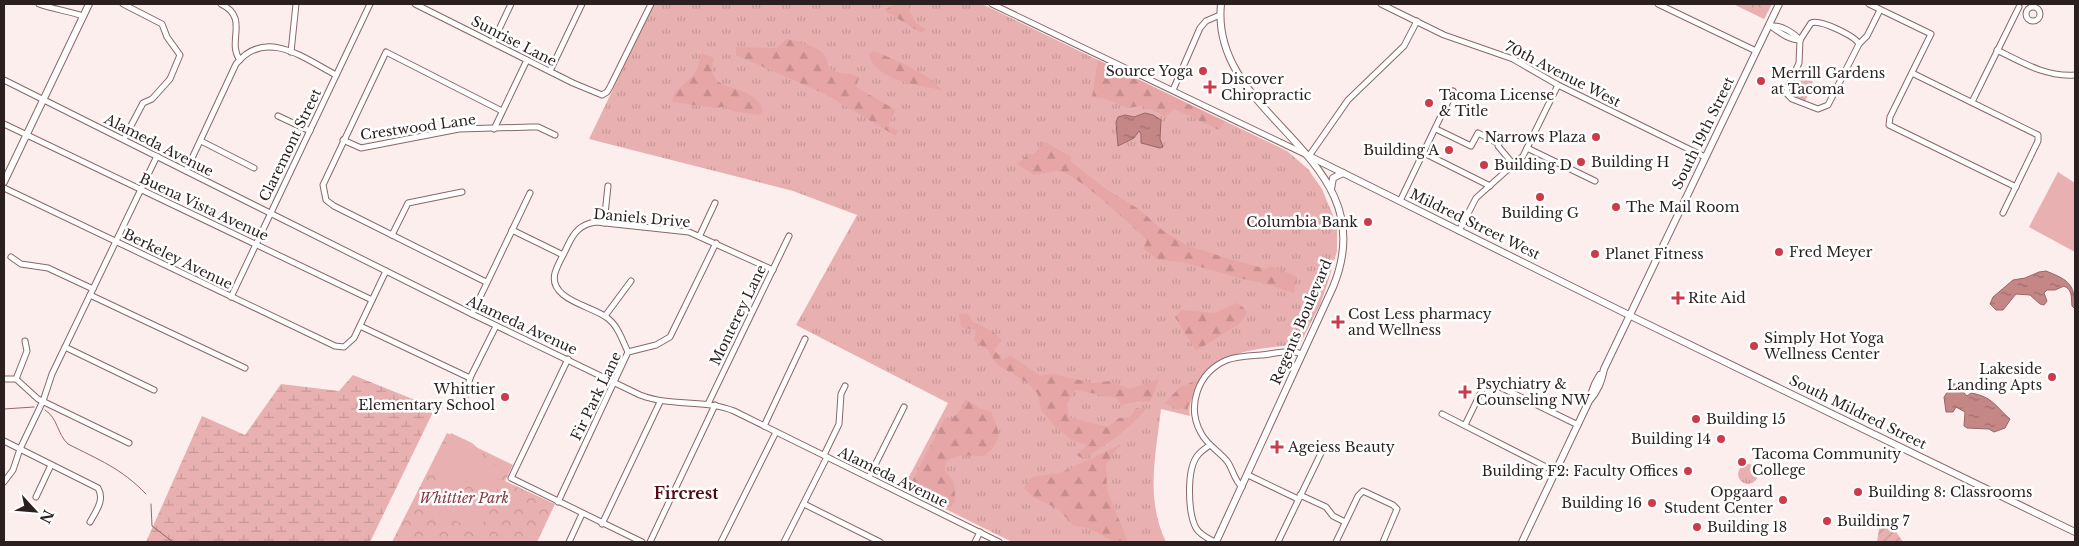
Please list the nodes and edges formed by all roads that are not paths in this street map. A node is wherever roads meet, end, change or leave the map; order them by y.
1 (39, 4) edge
2 (89, 4) edge
3 (123, 4) edge
4 (221, 4) edge
5 (296, 4) edge
6 (370, 4) edge
7 (415, 4) edge
8 (511, 4) edge
9 (582, 4) edge
10 (651, 4) edge
11 (992, 4) edge
12 (1221, 4) edge
13 (1381, 4) edge
14 (1661, 4) edge
15 (1779, 4) edge
16 (1869, 4) edge
17 (2012, 4) edge
18 (2019, 7) junction
19 (1880, 10) junction
20 (2026, 11) dead end
21 (1220, 15) junction
22 (83, 16) junction
23 (1416, 21) junction
24 (1770, 25) junction
25 (1800, 40) junction
26 (493, 42) junction
27 (1859, 44) junction
28 (1998, 50) junction
29 (1756, 51) junction
30 (290, 52) junction
31 (240, 60) junction
32 (527, 60) junction
33 (550, 71) junction
34 (1912, 73) junction
35 (336, 75) junction
36 (2075, 75) edge
37 (4, 80) edge
38 (1558, 85) junction
39 (1172, 90) junction
40 (1453, 91) dead end
41 (43, 99) junction
42 (1972, 102) junction
43 (502, 111) junction
44 (278, 116) dead end
45 (4, 124) edge
46 (494, 129) junction
47 (1436, 129) junction
48 (310, 131) junction
49 (26, 135) junction
50 (555, 135) dead end
51 (124, 140) junction
52 (201, 140) junction
53 (343, 140) junction
54 (1527, 148) junction
55 (1424, 153) junction
56 (157, 156) junction
57 (1309, 156) junction
58 (1705, 157) junction
59 (1514, 165) junction
60 (254, 168) dead end
61 (186, 171) junction
62 (1343, 173) junction
63 (1595, 181) dead end
64 (4, 182) edge
65 (608, 186) dead end
66 (1490, 186) junction
67 (2016, 187) junction
68 (4, 188) edge
69 (141, 189) junction
70 (1331, 190) junction
71 (462, 192) dead end
72 (530, 193) dead end
73 (1400, 201) junction
74 (715, 203) dead end
75 (270, 213) junction
76 (2003, 213) dead end
77 (604, 223) junction
78 (512, 230) junction
79 (1459, 231) junction
80 (392, 235) junction
81 (700, 236) junction
82 (789, 236) dead end
83 (116, 242) junction
84 (716, 243) junction
85 (256, 244) junction
86 (563, 255) junction
87 (11, 257) dead end
88 (773, 270) junction
89 (386, 271) junction
90 (630, 281) dead end
91 (486, 282) junction
92 (93, 289) junction
93 (90, 295) junction
94 (231, 297) junction
95 (372, 300) junction
96 (472, 314) junction
97 (1630, 315) junction
98 (605, 316) junction
99 (360, 326) junction
100 (496, 326) junction
101 (805, 339) dead end
102 (25, 341) dead end
103 (65, 347) junction
104 (628, 352) junction
105 (1302, 354) junction
106 (568, 359) junction
107 (245, 368) dead end
108 (470, 378) junction
109 (4, 379) edge
110 (16, 379) junction
111 (614, 381) junction
112 (845, 386) dead end
113 (154, 390) dead end
114 (43, 401) junction
115 (660, 402) junction
116 (708, 404) junction
117 (715, 406) junction
118 (462, 407) dead end
119 (904, 407) dead end
120 (1442, 414) dead end
121 (1465, 425) junction
122 (1578, 425) junction
123 (764, 426) junction
124 (776, 432) junction
125 (4, 441) edge
126 (129, 443) dead end
127 (1210, 445) junction
128 (1324, 447) dead end
129 (20, 449) junction
130 (826, 456) junction
131 (51, 465) junction
132 (1556, 472) junction
133 (1248, 475) junction
134 (869, 477) junction
135 (4, 482) edge
136 (1242, 487) junction
137 (36, 497) dead end
138 (1299, 497) junction
139 (558, 502) junction
140 (804, 504) junction
141 (582, 514) junction
142 (90, 522) dead end
143 (1345, 522) junction
144 (602, 524) junction
145 (980, 532) junction
146 (2075, 532) edge
147 (787, 541) edge
148 (569, 542) edge
149 (642, 542) edge
150 (650, 542) edge
151 (721, 542) edge
152 (880, 542) edge
153 (975, 542) edge
154 (999, 542) edge
155 (1215, 542) edge
156 (1278, 542) edge
157 (1336, 542) edge
158 (1383, 542) edge
159 (1522, 542) edge

1 - 22 street
2 - 22 main road
3 - 51 street
4 - 31 street
5 - 30 street
6 - 35 street, Claremont Street
7 - 26 street, Sunrise Lane
8 - 26 street
9 - 33 street
10 - 33 street, Sunrise Lane
11 - 39 street
12 - 21 main road, Regents Boulevard
13 - 23 street, 70th Avenue West
14 - 29 street
15 - 24 main road, South 19th Street
16 - 19 street
17 - 18 street
18 - 20 street
18 - 28 street
19 - 27 street
19 - 34 street
21 - 39 street
21 - 57 main road, Regents Boulevard
22 - 41 main road
23 - 38 street, 70th Avenue West
23 - 57 street
24 - 25 street
24 - 29 main road, South 19th Street
25 - 27 street
25 - 27 street
26 - 32 street, Sunrise Lane
28 - 36 street
28 - 42 street
29 - 58 main road, South 19th Street
30 - 31 street
30 - 35 street
31 - 52 street
32 - 33 street, Sunrise Lane
32 - 43 street
34 - 42 street
34 - 67 street
35 - 48 street, Claremont Street
37 - 41 street, Alameda Avenue
38 - 54 street
38 - 58 street, 70th Avenue West
39 - 57 street
40 - 47 street
41 - 49 main road
41 - 51 street, Alameda Avenue
42 - 67 street
43 - 46 street
43 - 53 street
44 - 48 street
45 - 49 street, Buena Vista Avenue
46 - 50 street, Crestwood Lane
46 - 53 street, Crestwood Lane
47 - 55 street
47 - 59 street
48 - 75 street, Claremont Street
49 - 64 main road
49 - 69 street, Buena Vista Avenue
51 - 56 street, Alameda Avenue
52 - 60 street
52 - 61 street
53 - 80 street
54 - 59 street
54 - 63 street
55 - 66 street
55 - 73 street
56 - 61 street, Alameda Avenue
56 - 69 street
57 - 62 main road, Mildred Street West
57 - 70 main road, Regents Boulevard
58 - 97 main road, South 19th Street
59 - 66 street
61 - 75 street, Alameda Avenue
62 - 70 main road
62 - 73 main road, Mildred Street West
65 - 77 street
66 - 79 street
67 - 76 street
68 - 83 street, Berkeley Avenue
69 - 83 street
69 - 85 street, Buena Vista Avenue
70 - 105 main road, Regents Boulevard
71 - 80 street
72 - 78 street
73 - 79 main road, Mildred Street West
74 - 81 street
75 - 85 street, Claremont Street
75 - 89 street, Alameda Avenue
77 - 81 street, Daniels Drive
77 - 86 street, Daniels Drive
78 - 86 street
78 - 91 street
79 - 97 main road, Mildred Street West
80 - 91 street
81 - 84 street, Daniels Drive
82 - 88 street, Monterey Lane
83 - 92 street
83 - 94 street, Berkeley Avenue
84 - 88 street, Daniels Drive
84 - 104 street, Fir Park Lane
85 - 94 street, Claremont Street
85 - 95 street, Buena Vista Avenue
86 - 98 street, Daniels Drive
87 - 92 street
88 - 116 street, Monterey Lane
89 - 95 street
89 - 96 street, Alameda Avenue
90 - 98 street
91 - 96 street
92 - 93 street
93 - 103 street
93 - 107 street
94 - 99 street, Berkeley Avenue
95 - 99 street
96 - 100 street, Alameda Avenue
97 - 122 main road, South 19th Street
97 - 146 main road, South Mildred Street
98 - 104 street, Daniels Drive
99 - 108 street
100 - 106 street, Alameda Avenue
100 - 108 street
101 - 123 street
102 - 110 street
103 - 113 street
103 - 114 street
104 - 111 street, Fir Park Lane
105 - 127 street
105 - 133 main road, Regents Boulevard
106 - 111 street, Alameda Avenue
106 - 139 street
108 - 118 street
109 - 110 street
110 - 114 street
111 - 115 street, Alameda Avenue
111 - 139 street, Fir Park Lane
112 - 130 street
114 - 126 street
114 - 129 street
115 - 116 street, Alameda Avenue
115 - 144 street
116 - 117 street, Alameda Avenue
117 - 123 street, Alameda Avenue
117 - 150 street
119 - 134 street
120 - 121 street
121 - 122 street
121 - 132 street
122 - 132 main road, South 19th Street
123 - 124 street, Alameda Avenue
124 - 130 street, Alameda Avenue
124 - 151 street
125 - 129 street
127 - 136 street
127 - 155 street
128 - 138 street
129 - 131 street
129 - 135 street
130 - 134 street, Alameda Avenue
130 - 140 street
131 - 137 street
131 - 142 street
132 - 159 main road, South 19th Street
133 - 136 main road, Regents Boulevard
133 - 138 street
134 - 145 street, Alameda Avenue
136 - 155 main road, Regents Boulevard
138 - 143 street
138 - 156 street
139 - 141 street
140 - 147 street
140 - 152 street
141 - 144 street
141 - 148 street
143 - 157 street
143 - 158 street
144 - 149 street
145 - 153 street
145 - 154 street, Alameda Avenue

